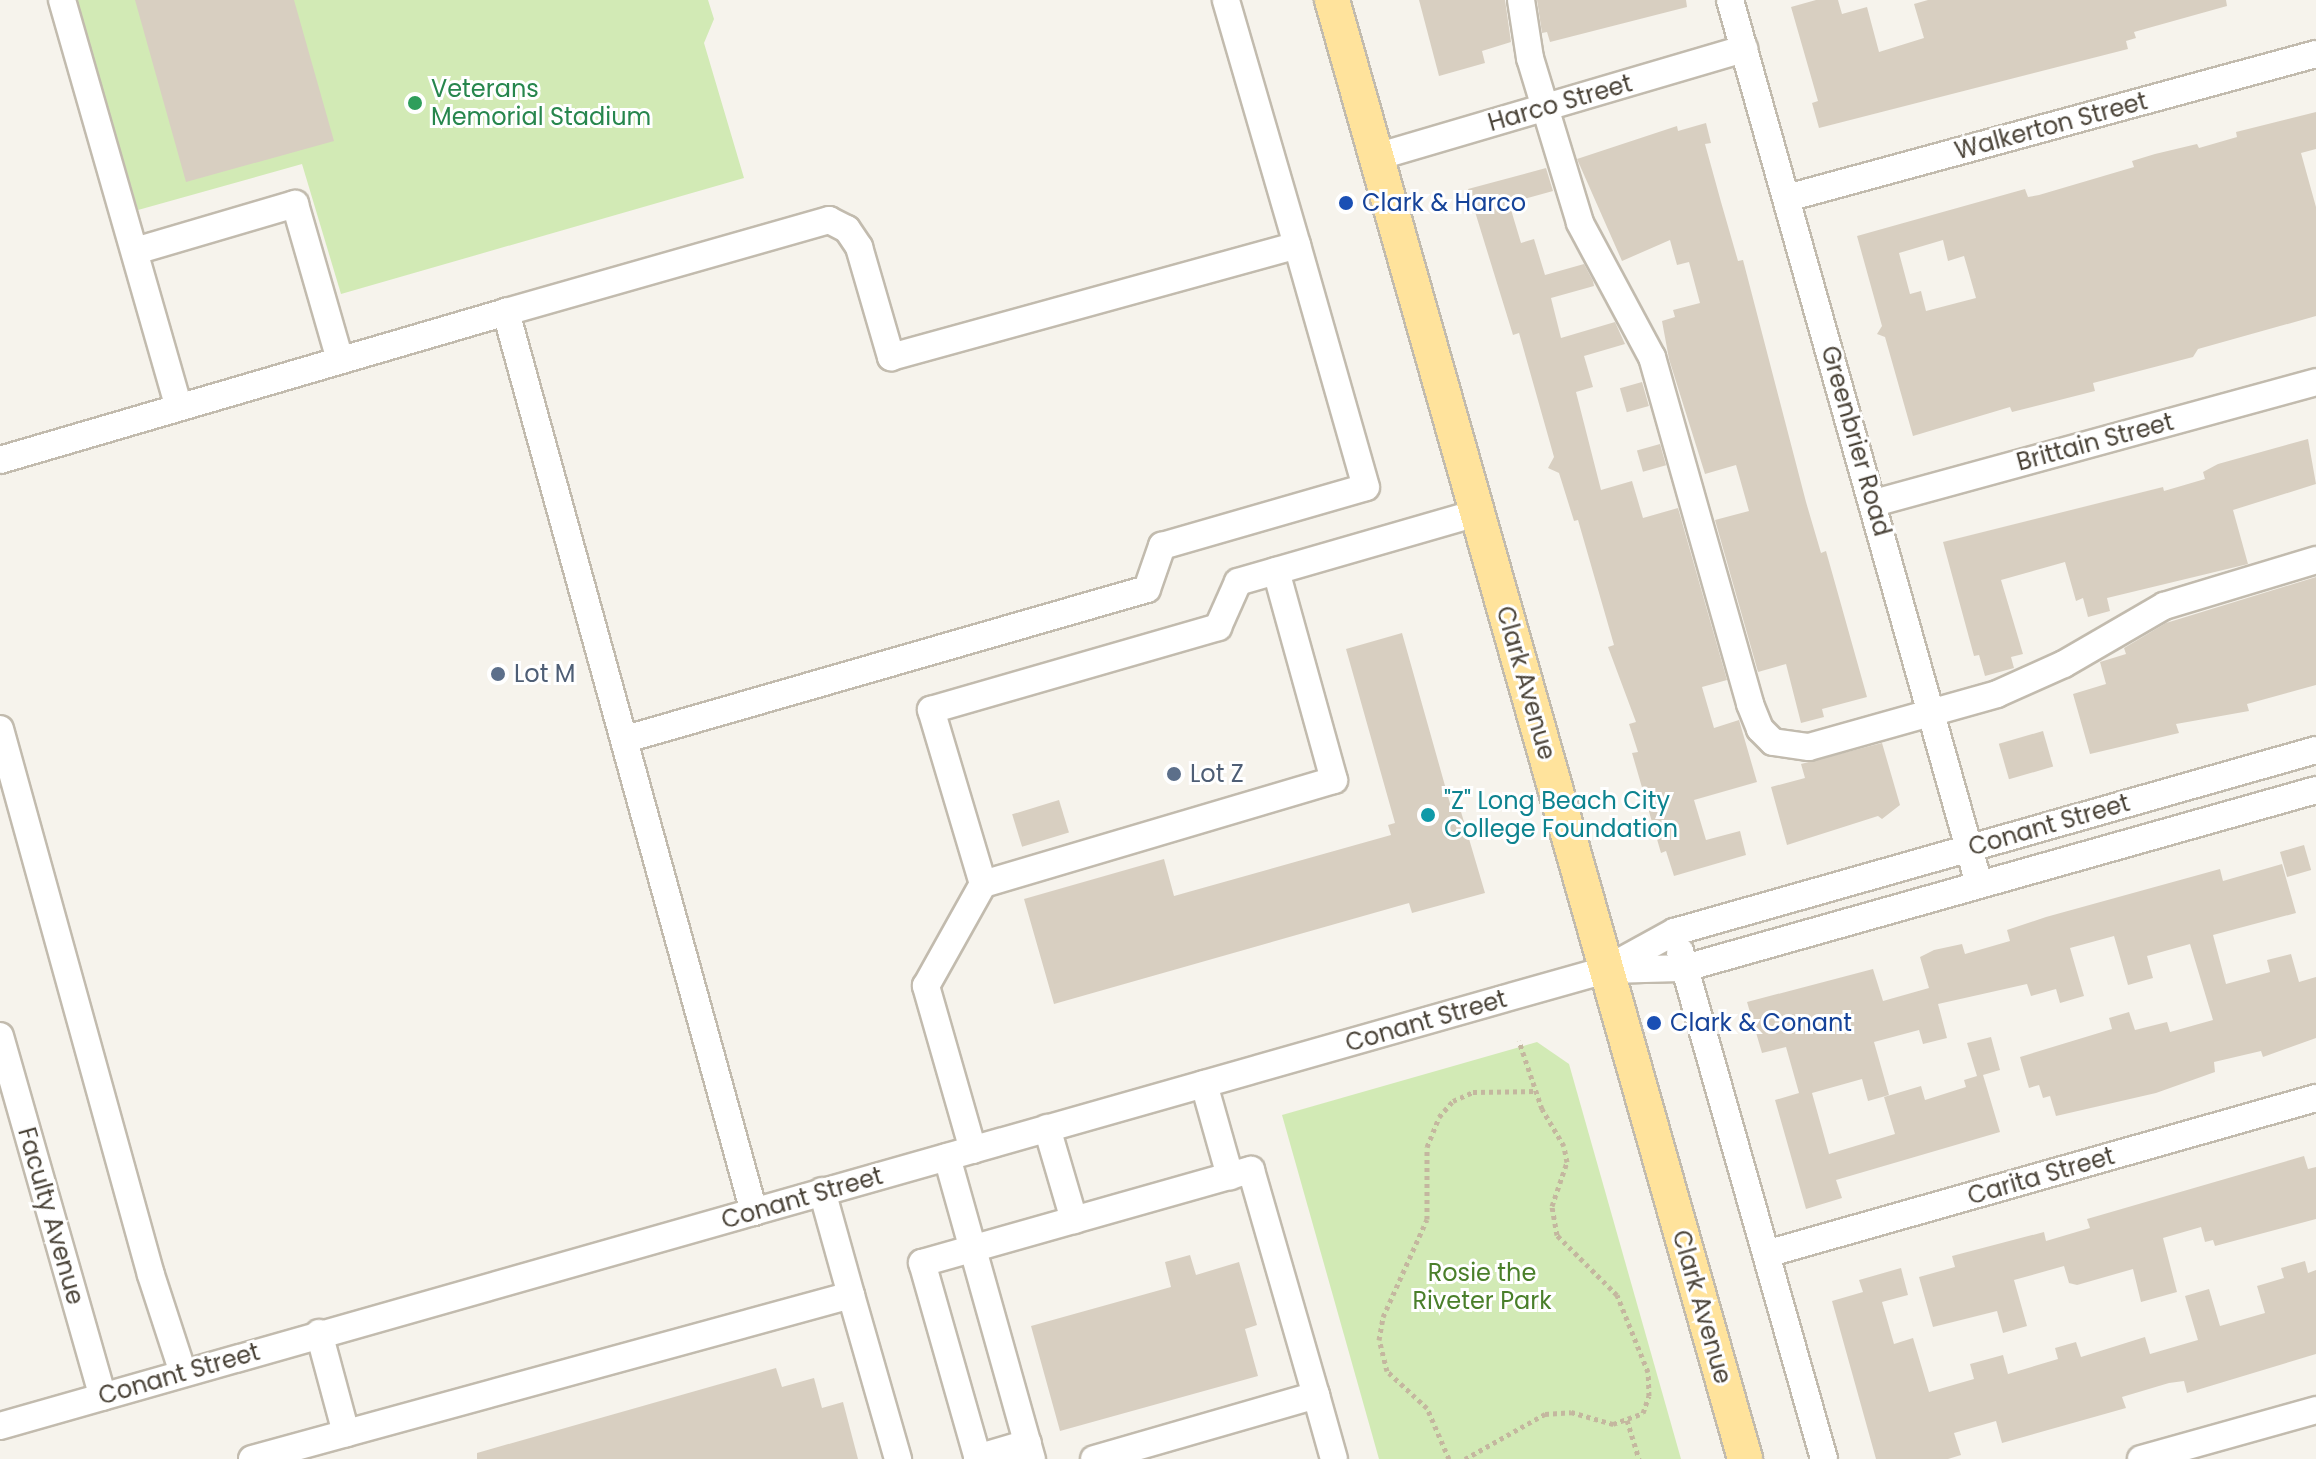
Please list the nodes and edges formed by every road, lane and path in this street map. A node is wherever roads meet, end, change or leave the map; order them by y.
1 (62, 0) edge
2 (1226, 0) edge
3 (1332, 0) edge
4 (1521, 0) edge
5 (1730, 0) edge
6 (1744, 49) junction
7 (2316, 54) edge
8 (1545, 107) junction
9 (1376, 157) junction
10 (1787, 198) junction
11 (1297, 245) junction
12 (135, 251) junction
13 (506, 312) junction
14 (340, 360) junction
15 (2316, 382) edge
16 (179, 407) junction
17 (0, 460) edge
18 (1874, 503) junction
19 (1477, 513) junction
20 (2316, 560) edge
21 (1276, 571) junction
22 (1931, 713) junction
23 (0, 729) edge
24 (626, 739) junction
25 (2316, 750) edge
26 (2316, 790) edge
27 (1969, 847) junction
28 (983, 884) junction
29 (1979, 884) junction
30 (1674, 932) junction
31 (1685, 968) junction
32 (1605, 970) junction
33 (0, 1036) edge
34 (1519, 1041) dead end
35 (1204, 1084) junction
36 (1534, 1091) junction
37 (2316, 1098) edge
38 (1047, 1128) junction
39 (973, 1150) junction
40 (947, 1157) junction
41 (1241, 1173) junction
42 (822, 1191) junction
43 (754, 1212) junction
44 (1074, 1220) junction
45 (973, 1248) junction
46 (1766, 1254) junction
47 (851, 1295) junction
48 (319, 1333) junction
49 (183, 1373) junction
50 (1316, 1395) junction
51 (103, 1397) junction
52 (2316, 1410) edge
53 (1627, 1420) junction
54 (0, 1426) edge
55 (346, 1433) junction
56 (1030, 1451) edge
57 (978, 1458) edge
58 (252, 1459) edge
59 (898, 1459) edge
60 (1094, 1459) edge
61 (1334, 1459) edge
62 (1449, 1459) edge
63 (1465, 1459) edge
64 (1639, 1459) edge
65 (1745, 1459) edge
66 (1824, 1459) edge
67 (2141, 1459) edge

1 - 12 street
2 - 11 street
3 - 9 main road, Clark Avenue
4 - 8 street
5 - 6 street, Greenbrier Road
6 - 8 street, Harco Street
6 - 10 street, Greenbrier Road
7 - 10 street, Walkerton Street
8 - 9 street, Harco Street
8 - 22 street
9 - 19 main road, Clark Avenue
10 - 18 street, Greenbrier Road
11 - 13 street
11 - 24 street
12 - 14 street
12 - 16 street
13 - 14 street
13 - 24 street
14 - 16 street
15 - 18 street, Brittain Street
16 - 17 street
18 - 22 street, Greenbrier Road
19 - 21 street
19 - 32 main road, Clark Avenue
20 - 22 street
21 - 28 street
21 - 28 street
22 - 27 street, Greenbrier Road
23 - 49 street
24 - 43 street
25 - 27 street, Conant Street
26 - 29 street, Conant Street
27 - 29 street, Greenbrier Road
27 - 30 street, Conant Street
28 - 39 street
29 - 31 street, Conant Street
30 - 31 street
30 - 32 street, Conant Street
31 - 32 street, Conant Street
31 - 46 street
32 - 35 street, Conant Street
32 - 65 main road, Clark Avenue
33 - 51 street, Faculty Avenue
34 - 36 path
35 - 38 street, Conant Street
35 - 41 street
36 - 53 path
36 - 62 path
37 - 46 street, Carita Street
38 - 39 street, Conant Street
38 - 44 street
39 - 40 street, Conant Street
40 - 42 street, Conant Street
40 - 45 street
41 - 44 street
41 - 50 street
42 - 43 street, Conant Street
42 - 47 street
43 - 48 street, Conant Street
44 - 45 street
45 - 56 street
45 - 57 street
46 - 66 street
47 - 55 street
47 - 59 street
48 - 49 street, Conant Street
48 - 55 street
49 - 51 street, Conant Street
50 - 60 street
50 - 61 street
51 - 54 street, Conant Street
52 - 67 street
53 - 63 path
53 - 64 path
55 - 58 street
56 - 57 street

